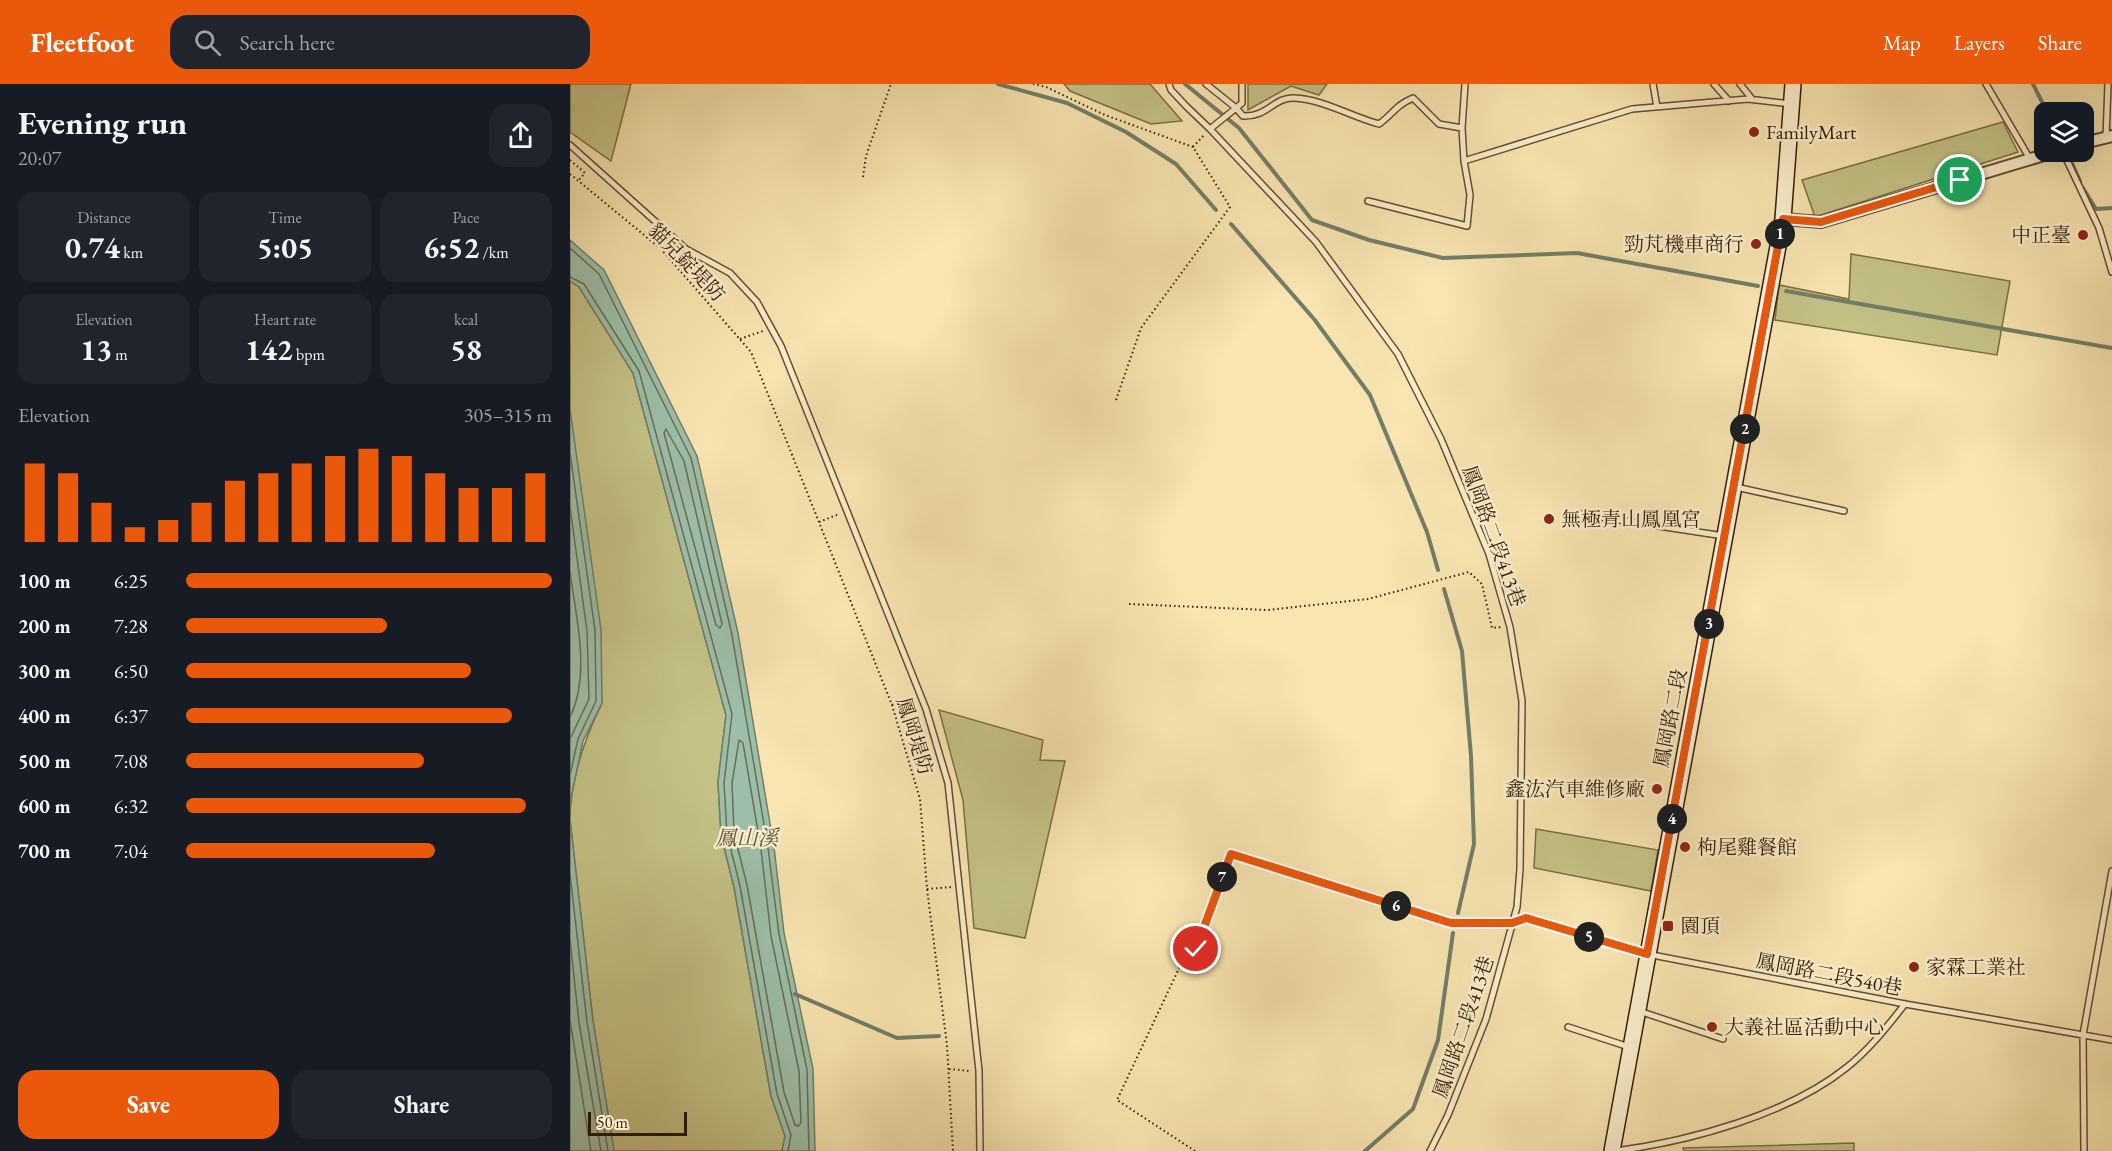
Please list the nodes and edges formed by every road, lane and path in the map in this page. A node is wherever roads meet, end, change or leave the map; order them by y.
1 (891, 84) edge
2 (1033, 84) edge
3 (1206, 84) edge
4 (1242, 84) edge
5 (1465, 84) edge
6 (1653, 84) edge
7 (1714, 84) edge
8 (1740, 84) edge
9 (1793, 84) edge
10 (1986, 84) edge
11 (2108, 84) edge
12 (1170, 87) edge
13 (1752, 99) junction
14 (1729, 101) junction
15 (1791, 104) junction
16 (1657, 107) junction
17 (1236, 108) junction
18 (1462, 128) junction
19 (1210, 129) junction
20 (2109, 137) edge
21 (2094, 141) edge
22 (570, 145) edge
23 (1193, 147) junction
24 (2034, 158) edge
25 (2030, 159) junction
26 (570, 160) edge
27 (1464, 161) junction
28 (2068, 162) edge
29 (570, 174) edge
30 (863, 177) dead end
31 (578, 181) junction
32 (1368, 201) dead end
33 (1783, 219) junction
34 (2112, 272) edge
35 (771, 328) junction
36 (740, 339) junction
37 (751, 352) joint
38 (1116, 400) dead end
39 (1734, 486) junction
40 (847, 510) junction
41 (1844, 512) dead end
42 (1580, 514) dead end
43 (819, 522) junction
44 (1725, 536) junction
45 (1129, 604) dead end
46 (1510, 627) junction
47 (920, 693) junction
48 (892, 705) junction
49 (2112, 871) edge
50 (960, 886) junction
51 (927, 889) junction
52 (1512, 923) junction
53 (1647, 954) junction
54 (1905, 1004) junction
55 (1637, 1011) junction
56 (1568, 1027) dead end
57 (2084, 1035) junction
58 (1723, 1039) dead end
59 (2112, 1040) edge
60 (1631, 1047) junction
61 (949, 1069) junction
62 (979, 1071) junction
63 (953, 1151) edge
64 (981, 1151) edge
65 (1195, 1151) edge
66 (1430, 1151) edge
67 (1614, 1151) edge
68 (2084, 1151) edge

1 - 30 path
2 - 23 path
3 - 17 lane
4 - 17 lane
5 - 18 lane
6 - 16 lane
7 - 14 lane
8 - 13 lane
9 - 15 street, 鳳岡路二段
10 - 25 lane
11 - 20 lane
12 - 19 lane, 鳳岡路二段413巷
13 - 14 lane
13 - 15 lane
14 - 16 lane
15 - 33 street, 鳳岡路二段
16 - 27 lane
17 - 18 lane
17 - 19 lane
18 - 27 lane
19 - 23 path
19 - 46 lane, 鳳岡路二段413巷
20 - 21 street
22 - 35 lane
23 - 38 path
24 - 25 street
25 - 33 street
26 - 31 path
27 - 32 lane
28 - 34 lane
29 - 31 path, 貓兒錠堤防
31 - 36 path, 貓兒錠堤防
33 - 39 street, 鳳岡路二段
35 - 36 path
35 - 40 lane
36 - 37 path, 貓兒錠堤防
37 - 43 path, 鳳岡堤防
39 - 41 lane
39 - 44 street, 鳳岡路二段
40 - 43 path
40 - 47 lane
42 - 44 lane
43 - 48 path, 鳳岡堤防
44 - 53 street, 鳳岡路二段
45 - 46 path
46 - 52 lane, 鳳岡路二段413巷
47 - 48 path
47 - 50 lane
48 - 51 path, 鳳岡堤防
49 - 57 lane
50 - 51 path
50 - 62 lane
51 - 61 path, 鳳岡堤防
52 - 53 lane, 鳳岡路二段540巷
52 - 65 path
52 - 66 lane, 鳳岡路二段413巷
53 - 54 lane, 鳳岡路二段540巷
53 - 55 street, 鳳岡路二段
54 - 57 lane, 鳳岡路二段540巷
54 - 67 lane
55 - 58 lane
55 - 60 street, 鳳岡路二段
56 - 60 lane
57 - 59 lane, 鳳岡路二段540巷
57 - 68 lane
60 - 67 street, 鳳岡路二段
61 - 62 path
61 - 63 path, 鳳岡堤防
62 - 64 lane

